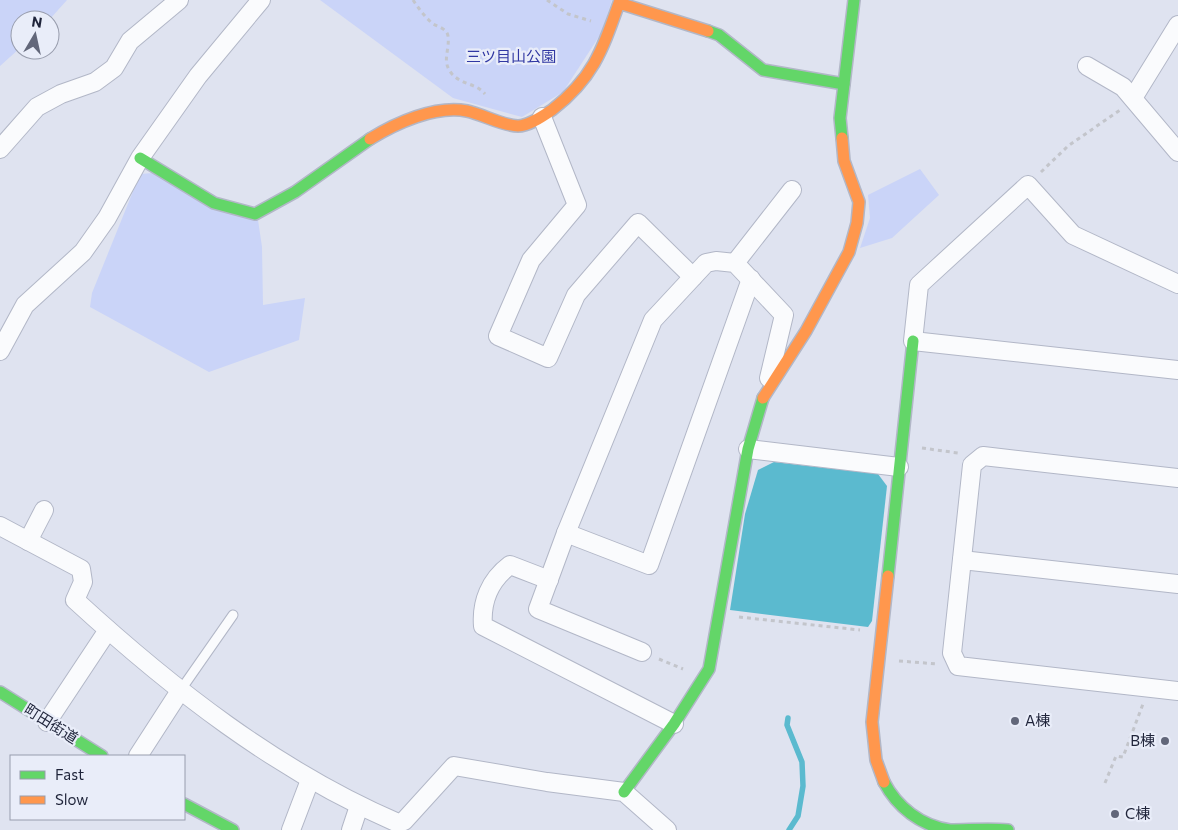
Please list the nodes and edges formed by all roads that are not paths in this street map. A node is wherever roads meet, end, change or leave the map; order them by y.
1 (179, 0) edge
2 (261, 0) edge
3 (854, 0) edge
4 (1178, 25) edge
5 (1087, 66) dead end
6 (844, 84) junction
7 (1133, 98) junction
8 (542, 117) junction
9 (0, 149) edge
10 (1178, 152) edge
11 (140, 158) junction
12 (792, 190) dead end
13 (735, 263) junction
14 (693, 277) junction
15 (751, 279) junction
16 (1178, 284) edge
17 (913, 341) junction
18 (0, 351) edge
19 (1178, 370) edge
20 (765, 392) junction
21 (748, 449) junction
22 (899, 467) junction
23 (1178, 478) edge
24 (44, 510) dead end
25 (0, 526) edge
26 (566, 533) junction
27 (28, 541) junction
28 (962, 560) junction
29 (549, 580) junction
30 (1178, 584) edge
31 (233, 615) dead end
32 (108, 630) junction
33 (642, 652) road end
34 (1178, 690) edge
35 (180, 691) junction
36 (0, 692) edge
37 (47, 722) junction
38 (674, 724) junction
39 (100, 755) edge
40 (139, 755) edge
41 (310, 780) junction
42 (624, 792) junction
43 (185, 805) edge
44 (359, 806) junction
45 (233, 830) edge
46 (291, 830) edge
47 (351, 830) edge
48 (666, 830) edge
49 (1008, 830) edge

1 - 9 street
2 - 11 street
3 - 6 street
4 - 7 street
5 - 7 street
6 - 8 street
6 - 20 street
7 - 10 street
8 - 11 street
8 - 14 street
11 - 18 street
12 - 13 street
13 - 14 street
13 - 15 street
14 - 26 street
15 - 20 street
15 - 26 street
16 - 17 street
17 - 19 street
17 - 22 street
20 - 21 street
21 - 22 street
21 - 38 street
22 - 49 street
23 - 28 street
24 - 27 street
25 - 27 street
26 - 29 street
27 - 32 street
28 - 30 street
28 - 34 street
29 - 33 street
29 - 38 street
31 - 35 lane
32 - 35 street
32 - 37 street
35 - 40 street
35 - 41 street
36 - 37 street, 町田街道
37 - 39 street, 町田街道
38 - 42 street
41 - 44 street
41 - 46 street
42 - 44 street
42 - 48 street
43 - 45 street
44 - 47 street

